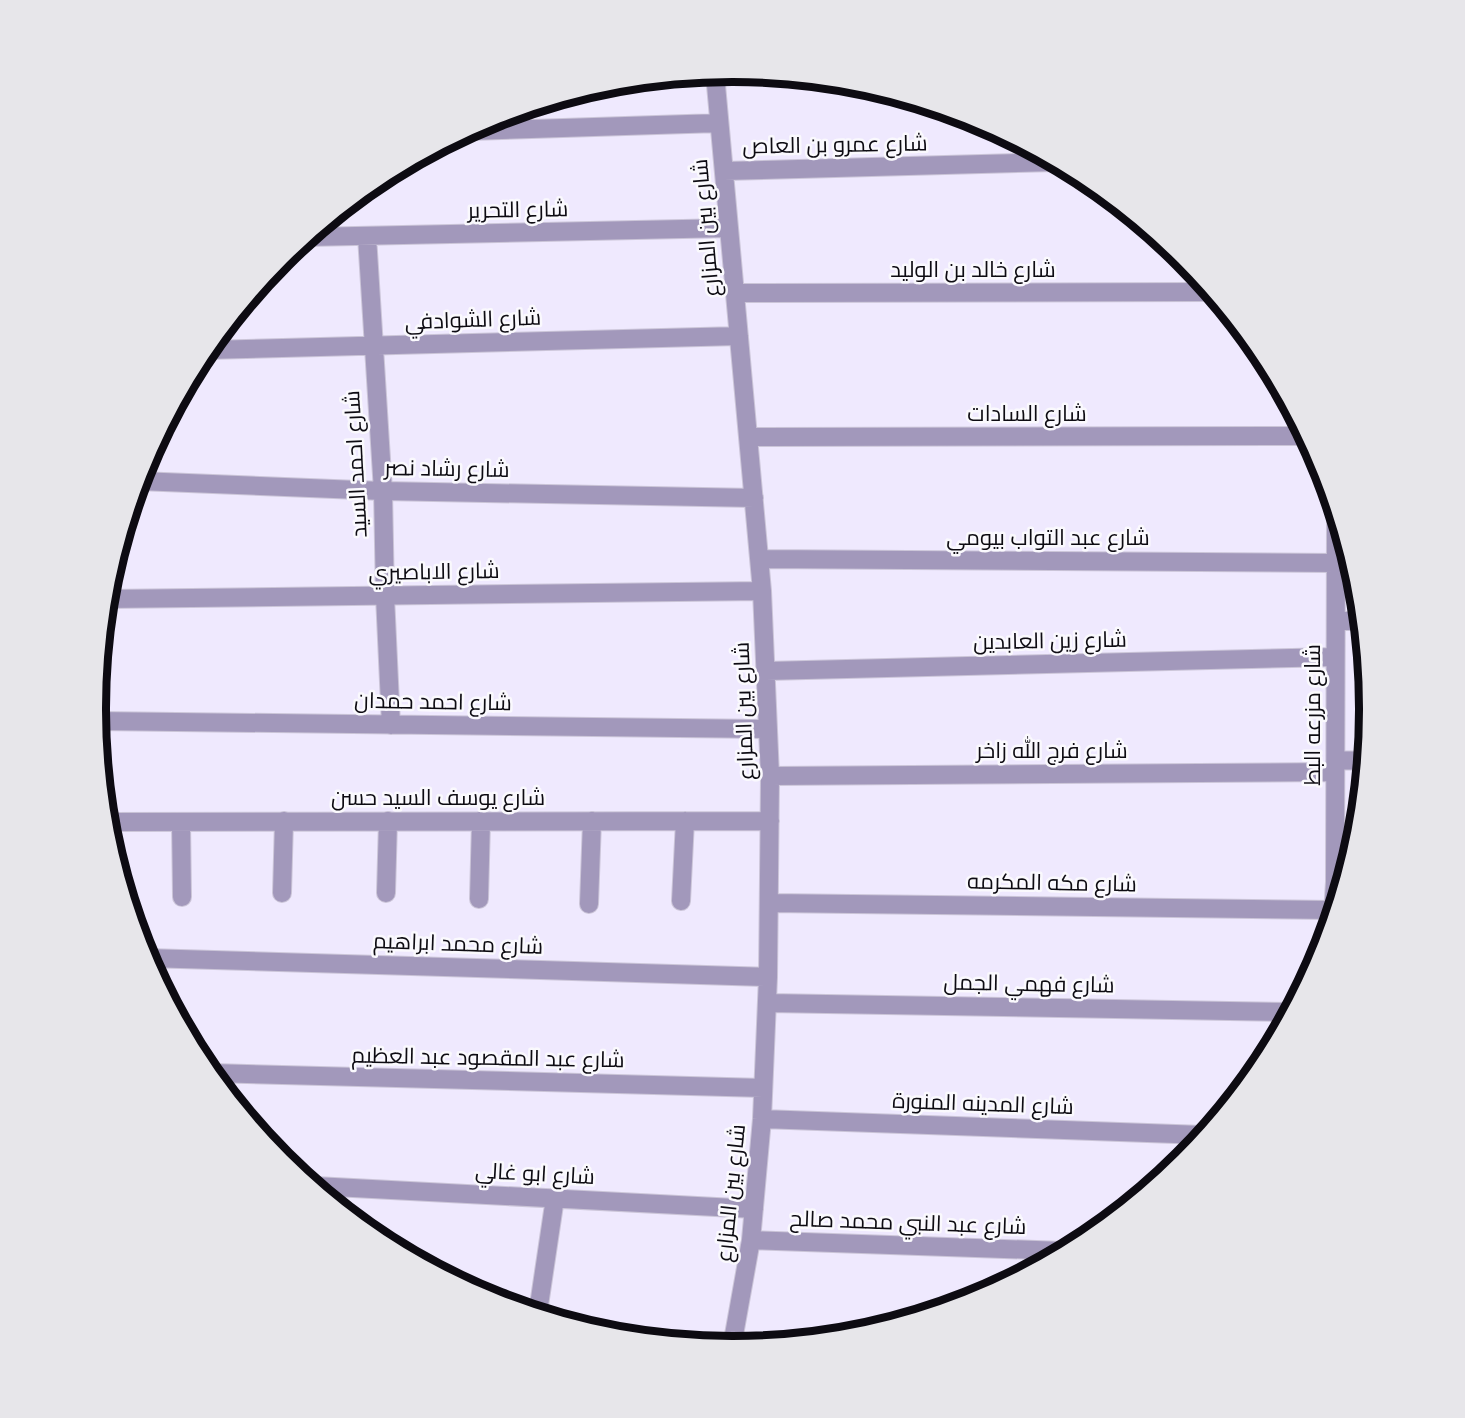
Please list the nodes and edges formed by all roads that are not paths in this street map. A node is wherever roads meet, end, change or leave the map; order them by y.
1 (716, 83) edge
2 (719, 123) junction
3 (492, 130) edge
4 (1039, 162) edge
5 (724, 171) junction
6 (729, 228) junction
7 (367, 236) junction
8 (320, 237) edge
9 (1200, 292) edge
10 (735, 293) junction
11 (739, 336) junction
12 (372, 345) junction
13 (220, 350) edge
14 (1296, 436) edge
15 (749, 437) junction
16 (149, 481) edge
17 (383, 491) junction
18 (754, 498) junction
19 (1336, 540) edge
20 (759, 559) junction
21 (1336, 563) junction
22 (762, 591) junction
23 (385, 596) junction
24 (116, 599) edge
25 (1336, 621) junction
26 (1353, 621) edge
27 (1335, 657) junction
28 (766, 671) junction
29 (106, 722) edge
30 (391, 725) junction
31 (768, 729) junction
32 (1357, 762) edge
33 (1336, 766) junction
34 (770, 776) junction
35 (284, 821) junction
36 (388, 821) junction
37 (482, 821) junction
38 (592, 821) junction
39 (685, 821) junction
40 (770, 821) junction
41 (116, 822) edge
42 (181, 822) junction
43 (1339, 868) edge
44 (282, 893) dead end
45 (386, 893) dead end
46 (182, 897) dead end
47 (479, 899) dead end
48 (681, 901) dead end
49 (770, 903) junction
50 (589, 904) dead end
51 (1325, 912) edge
52 (158, 958) edge
53 (768, 977) junction
54 (768, 1003) junction
55 (1280, 1012) edge
56 (223, 1073) edge
57 (763, 1088) junction
58 (762, 1119) junction
59 (1192, 1135) edge
60 (327, 1187) edge
61 (555, 1198) junction
62 (754, 1209) junction
63 (751, 1240) junction
64 (1048, 1250) edge
65 (539, 1304) edge
66 (734, 1336) edge

1 - 2 street, شارع بين المزارع
2 - 3 street
2 - 5 street, شارع بين المزارع
4 - 5 street, شارع عمرو بن العاص
5 - 6 street, شارع بين المزارع
6 - 7 street, شارع التحرير
6 - 10 street, شارع بين المزارع
7 - 8 street, شارع التحرير
7 - 12 street, شارع احمد السيد
9 - 10 street, شارع خالد بن الوليد
10 - 11 street, شارع بين المزارع
11 - 12 street, شارع الشوادفي
11 - 15 street, شارع بين المزارع
12 - 13 street, شارع الشوادفي
12 - 17 street, شارع احمد السيد
14 - 15 street, شارع السادات
15 - 18 street, شارع بين المزارع
16 - 17 street, شارع رشاد نصر
17 - 18 street, شارع رشاد نصر
17 - 23 street, شارع احمد السيد
18 - 20 street, شارع بين المزارع
19 - 21 street, شارع مزرعه البط
20 - 21 street, شارع عبد التواب بيومي
20 - 22 street, شارع بين المزارع
21 - 25 street, شارع مزرعه البط
22 - 23 street, شارع الاباصيري
22 - 28 street, شارع بين المزارع
23 - 24 street, شارع الاباصيري
23 - 30 street, شارع احمد السيد
25 - 26 street
25 - 27 street, شارع مزرعه البط
27 - 28 street, شارع زين العابدين
27 - 33 street, شارع مزرعه البط
28 - 31 street, شارع بين المزارع
29 - 30 street, شارع احمد حمدان
30 - 31 street, شارع احمد حمدان
31 - 34 street, شارع بين المزارع
32 - 33 street, شارع فرج الله زاخر
33 - 34 street, شارع فرج الله زاخر
33 - 43 street, شارع مزرعه البط
34 - 40 street, شارع بين المزارع
35 - 36 street, شارع يوسف السيد حسن
35 - 42 street, شارع يوسف السيد حسن
35 - 44 street
36 - 37 street, شارع يوسف السيد حسن
36 - 45 street
37 - 38 street, شارع يوسف السيد حسن
37 - 47 street
38 - 39 street, شارع يوسف السيد حسن
38 - 50 street
39 - 40 street, شارع يوسف السيد حسن
39 - 48 street
40 - 49 street, شارع بين المزارع
41 - 42 street, شارع يوسف السيد حسن
42 - 46 street
49 - 51 street, شارع مكه المكرمه
49 - 53 street, شارع بين المزارع
52 - 53 street, شارع محمد ابراهيم
53 - 54 street, شارع بين المزارع
54 - 55 street, شارع فهمي الجمل
54 - 57 street, شارع بين المزارع
56 - 57 street, شارع عبد المقصود عبد العظيم
57 - 58 street, شارع بين المزارع
58 - 59 street, شارع المدينه المنورة
58 - 62 street, شارع بين المزارع
60 - 61 street, شارع ابو غالي
61 - 62 street, شارع ابو غالي
61 - 65 street
62 - 63 street, شارع بين المزارع
63 - 64 street, شارع عبد النبي محمد صالح
63 - 66 street, شارع بين المزارع

